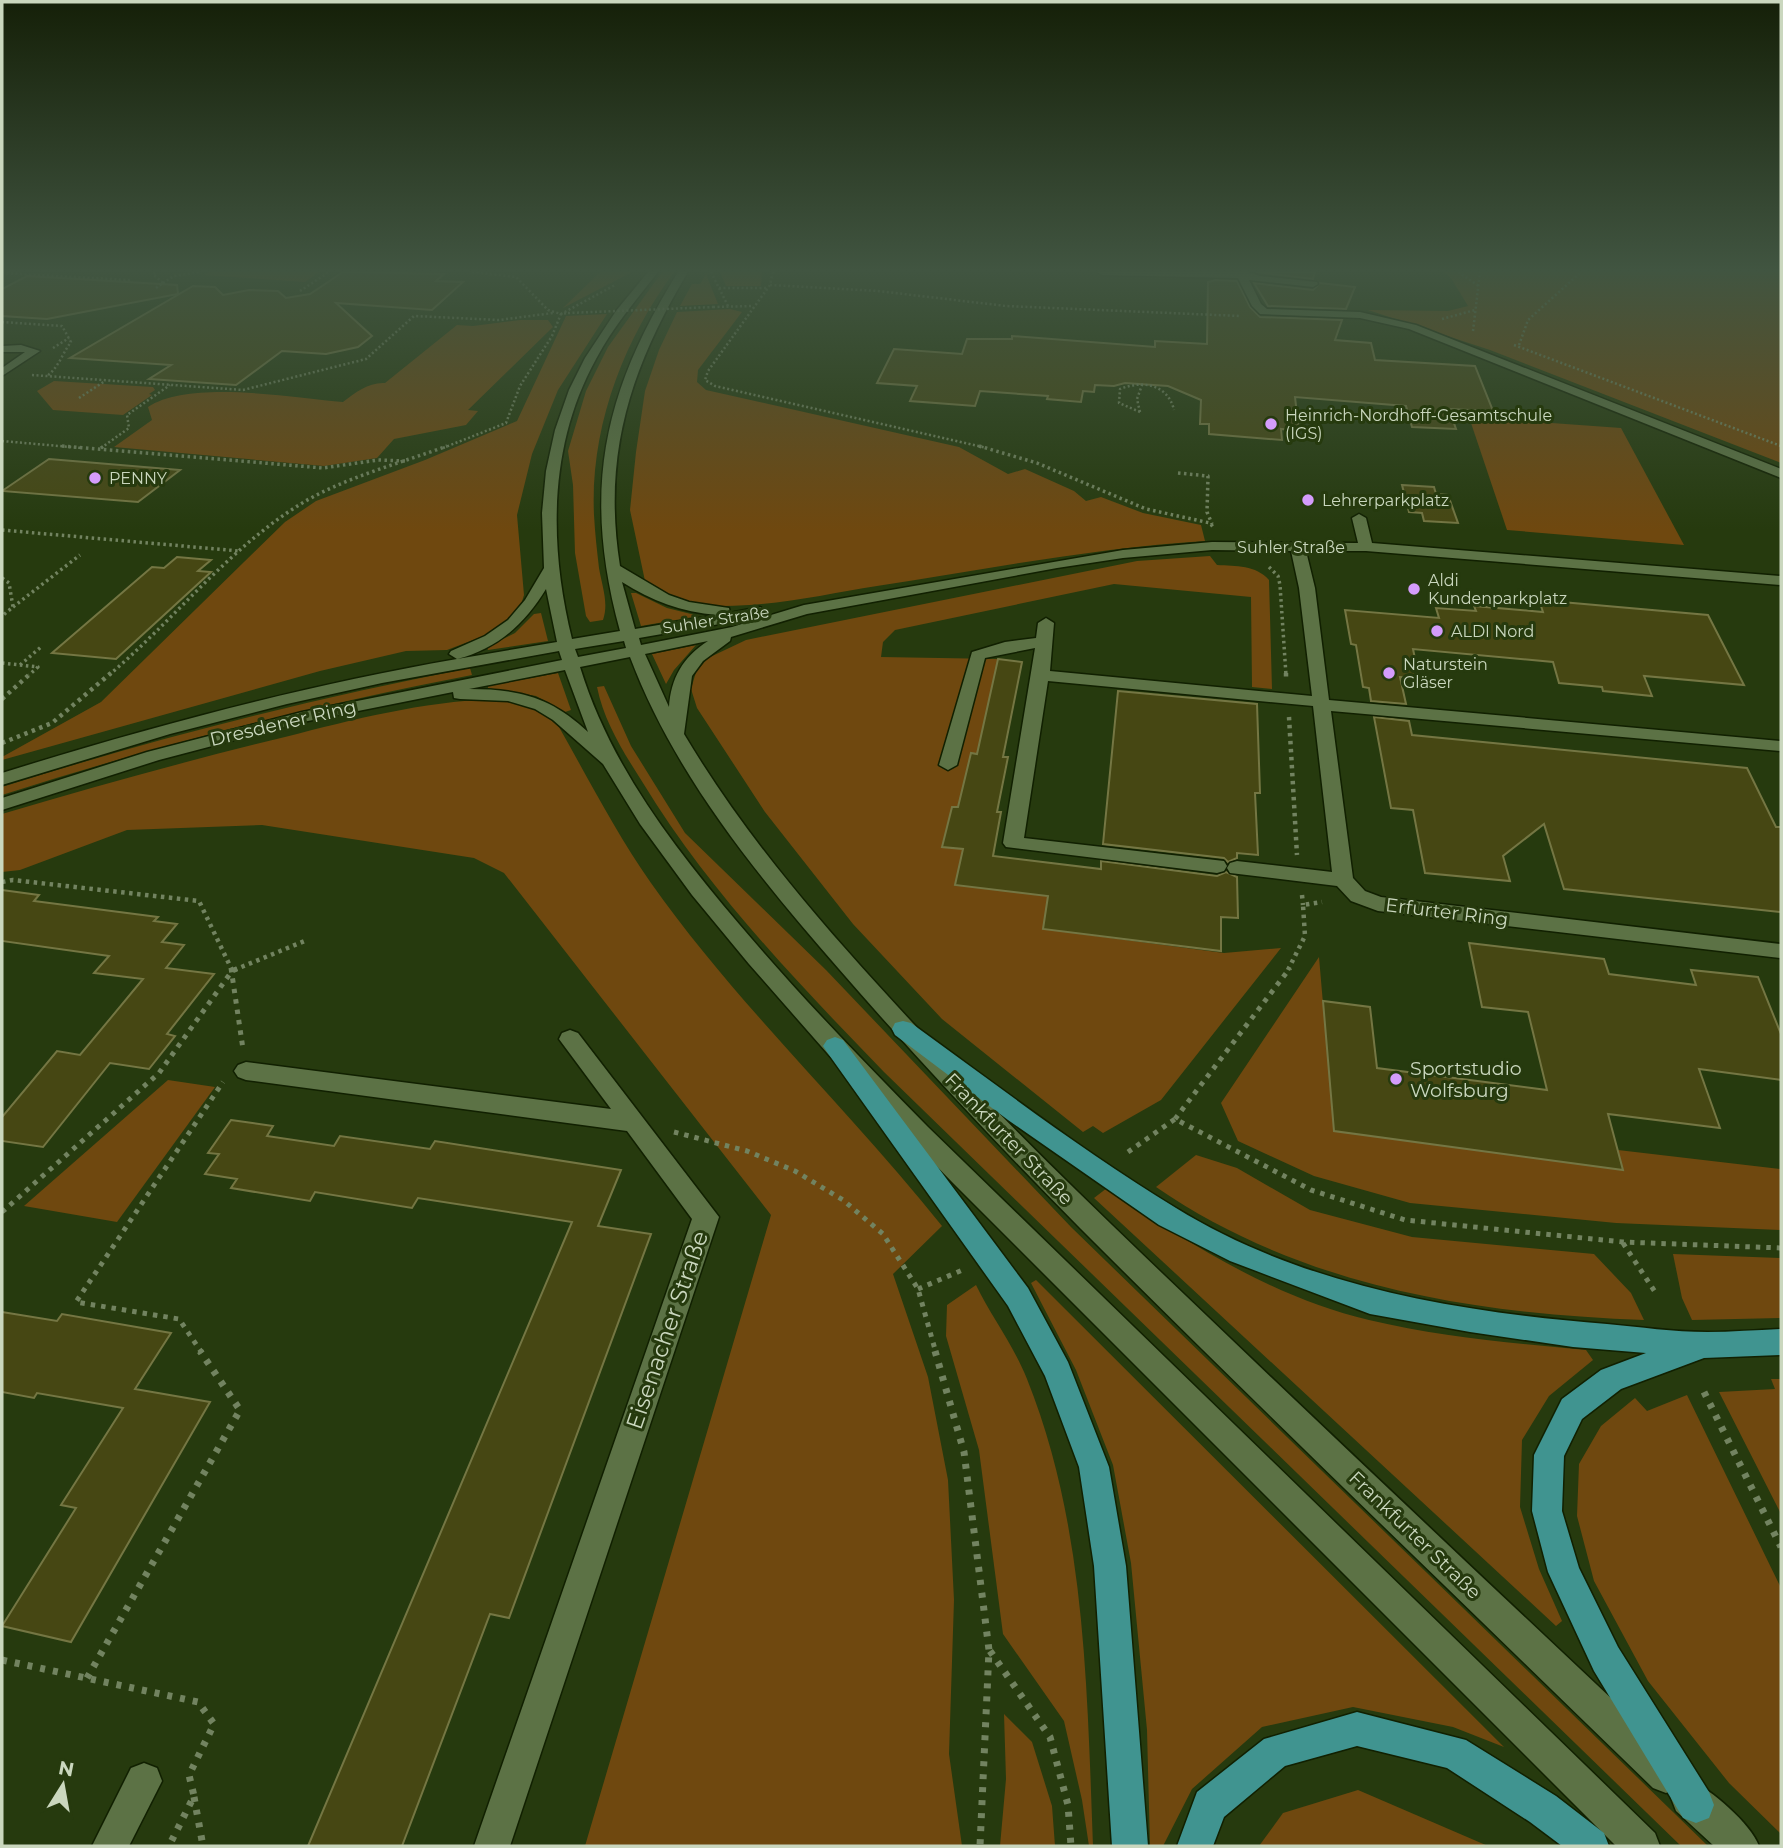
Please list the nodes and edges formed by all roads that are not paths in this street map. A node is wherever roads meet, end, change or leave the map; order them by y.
1 (23, 358) edge
2 (593, 358) edge
3 (634, 358) edge
4 (1490, 358) edge
5 (2, 373) edge
6 (1781, 474) edge
7 (1359, 518) dead end
8 (1297, 545) junction
9 (1366, 547) junction
10 (611, 567) junction
11 (550, 570) junction
12 (1781, 580) edge
13 (804, 610) junction
14 (763, 611) junction
15 (1046, 623) dead end
16 (735, 631) junction
17 (1044, 642) junction
18 (632, 643) junction
19 (565, 645) junction
20 (570, 663) junction
21 (412, 672) junction
22 (1041, 675) junction
23 (412, 694) junction
24 (1322, 704) junction
25 (676, 734) junction
26 (1781, 746) edge
27 (948, 765) dead end
28 (613, 766) junction
29 (2, 779) edge
30 (2, 804) edge
31 (1351, 888) junction
32 (1778, 947) edge
33 (903, 1029) junction
34 (570, 1039) dead end
35 (835, 1046) junction
36 (245, 1061) road end
37 (634, 1122) junction
38 (1781, 1342) edge
39 (1705, 1345) junction
40 (144, 1781) dead end
41 (1696, 1805) junction
42 (110, 1846) edge
43 (492, 1846) edge
44 (1130, 1846) edge
45 (1195, 1846) edge
46 (1591, 1846) edge
47 (1642, 1846) edge
48 (1741, 1846) edge

1 - 5 street
2 - 11 street
3 - 10 street, Frankfurter Straße
4 - 6 street
7 - 9 street
8 - 9 street, Suhler Straße
8 - 13 street, Suhler Straße
8 - 24 street
9 - 12 street, Suhler Straße
10 - 14 street
10 - 18 street, Frankfurter Straße
11 - 19 street
11 - 21 street
13 - 14 street, Suhler Straße
13 - 16 street, Suhler Straße
14 - 18 street, Suhler Straße
15 - 17 street
16 - 18 street, Suhler Straße
16 - 25 street
17 - 22 street
17 - 27 street
18 - 19 street, Dresdener Ring
18 - 20 street, Dresdener Ring
18 - 25 street, Frankfurter Straße
19 - 20 street
19 - 21 street, Dresdener Ring
20 - 23 street, Dresdener Ring
20 - 28 street
21 - 29 street, Dresdener Ring
22 - 24 street
22 - 31 street, Erfurter Ring
23 - 28 street
23 - 30 street, Dresdener Ring
24 - 26 street
24 - 31 street
25 - 33 street, Frankfurter Straße
28 - 35 street
31 - 32 street, Erfurter Ring
33 - 39 highway
33 - 41 street, Frankfurter Straße
34 - 37 street
35 - 44 highway
35 - 47 street
36 - 37 street
37 - 43 street, Eisenacher Straße
38 - 39 highway
39 - 41 highway
40 - 42 street
41 - 48 street, Frankfurter Straße
45 - 46 highway

